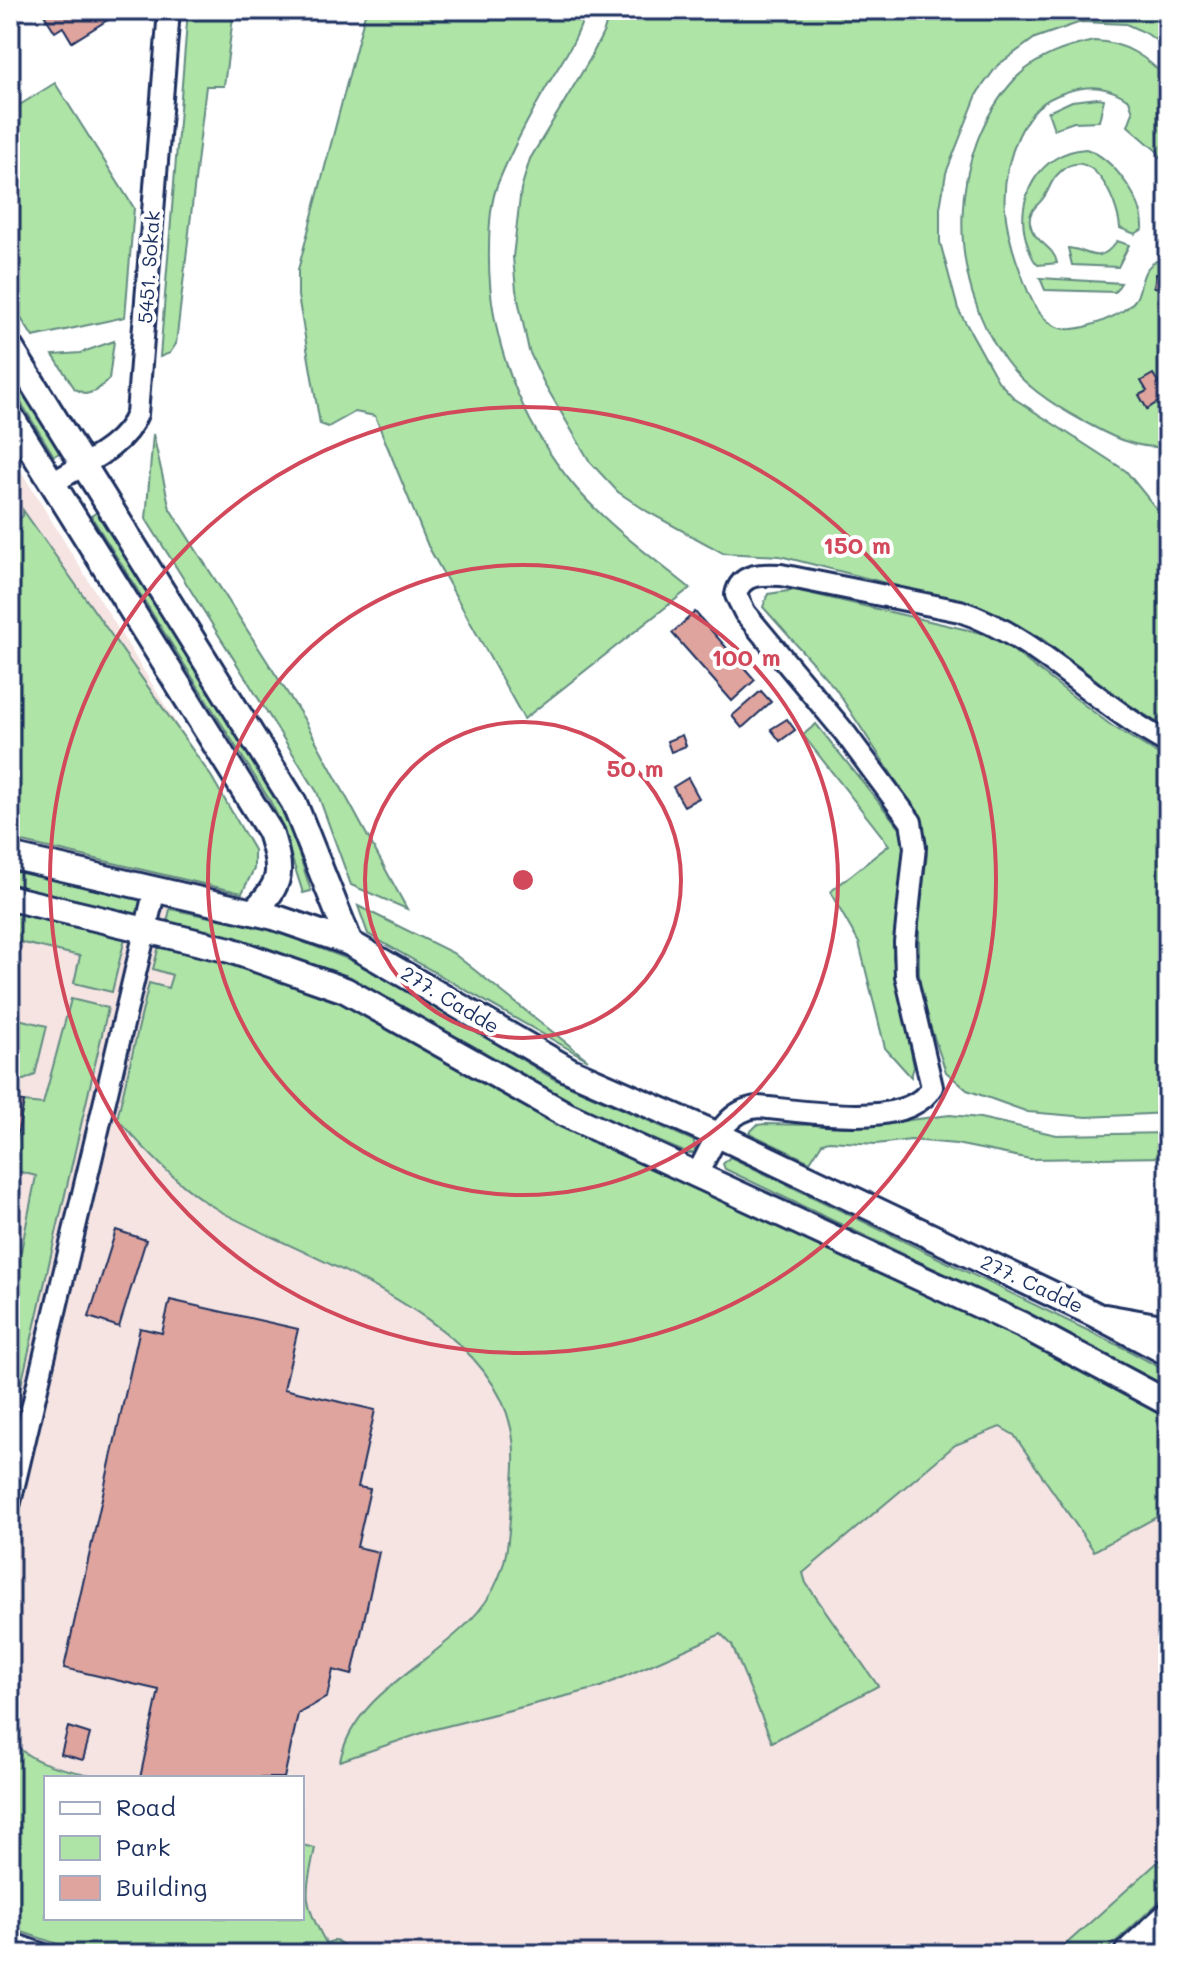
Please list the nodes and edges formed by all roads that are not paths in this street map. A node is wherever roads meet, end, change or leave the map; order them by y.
1 (169, 10) edge
2 (10, 347) edge
3 (10, 415) edge
4 (83, 464) junction
5 (53, 483) junction
6 (1168, 743) edge
7 (10, 856) edge
8 (155, 889) junction
9 (10, 898) edge
10 (253, 912) junction
11 (144, 929) junction
12 (350, 943) junction
13 (718, 1135) junction
14 (698, 1172) junction
15 (1092, 1313) junction
16 (1168, 1326) edge
17 (1168, 1353) edge
18 (1168, 1403) edge
19 (10, 1502) edge
20 (1168, 1920) edge
21 (10, 1943) edge
22 (41, 1954) edge
23 (1131, 1954) edge

1 - 4 street, 5451. Sokak
2 - 4 street
3 - 5 street
4 - 5 street, 5451. Sokak
4 - 12 street
5 - 10 street
6 - 13 street
7 - 8 street, 277. Cadde
8 - 10 street, 277. Cadde
8 - 11 street
9 - 11 street, 277. Cadde
10 - 12 street, 277. Cadde
11 - 14 street, 277. Cadde
11 - 19 street
12 - 13 street, 277. Cadde
13 - 14 street
13 - 15 street, 277. Cadde
14 - 18 street, 277. Cadde
15 - 16 street
15 - 17 street, 277. Cadde
20 - 23 highway
21 - 22 street

